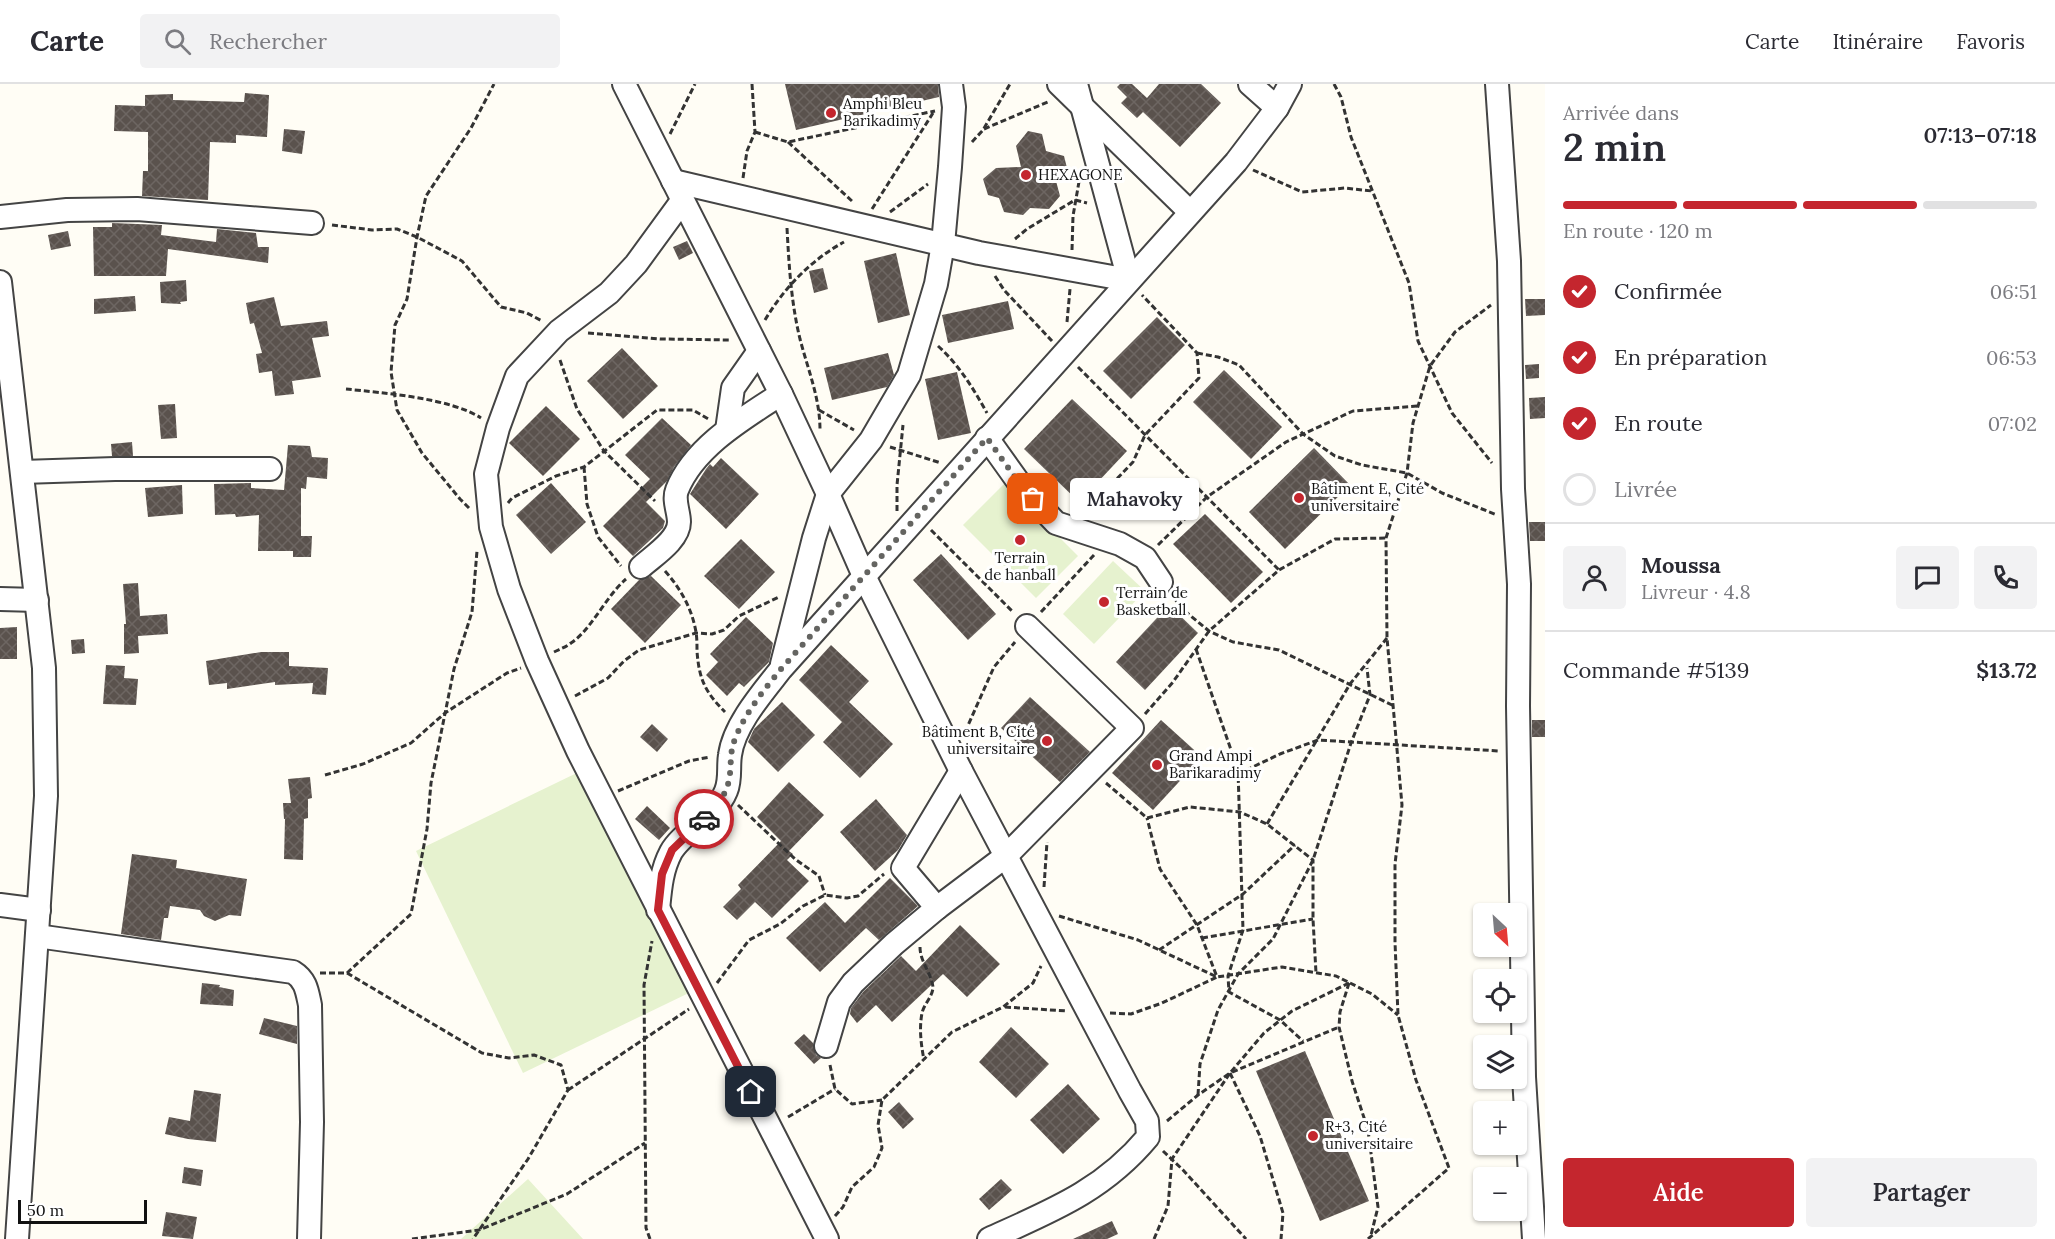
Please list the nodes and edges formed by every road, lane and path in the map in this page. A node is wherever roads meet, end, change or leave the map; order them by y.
1 (494, 84) edge
2 (624, 84) edge
3 (695, 84) edge
4 (752, 84) edge
5 (951, 84) edge
6 (1010, 84) edge
7 (1250, 84) edge
8 (1290, 84) edge
9 (1334, 84) edge
10 (1497, 84) edge
11 (1071, 92) edge
12 (1277, 108) junction
13 (944, 109) junction
14 (983, 130) junction
15 (755, 132) junction
16 (788, 142) junction
17 (969, 145) dead end
18 (659, 154) junction
19 (1236, 162) junction
20 (950, 167) junction
21 (677, 191) junction
22 (1372, 191) junction
23 (740, 197) junction
24 (786, 208) junction
25 (1190, 212) junction
26 (0, 217) edge
27 (869, 221) junction
28 (1112, 221) junction
29 (312, 223) joint
30 (417, 237) junction
31 (943, 244) junction
32 (994, 255) junction
33 (1129, 280) junction
34 (0, 282) edge
35 (790, 286) junction
36 (1510, 291) junction
37 (922, 330) junction
38 (559, 331) junction
39 (756, 346) junction
40 (1064, 353) junction
41 (1197, 353) junction
42 (1430, 366) junction
43 (346, 389) dead end
44 (394, 394) junction
45 (781, 394) junction
46 (1418, 406) junction
47 (904, 418) dead end
48 (498, 428) junction
49 (727, 430) junction
50 (992, 433) junction
51 (1304, 434) junction
52 (1145, 435) junction
53 (604, 451) junction
54 (814, 463) junction
55 (1493, 464) dead end
56 (584, 467) junction
57 (270, 469) dead end
58 (22, 472) junction
59 (1407, 473) junction
60 (828, 494) junction
61 (1207, 497) junction
62 (917, 516) junction
63 (1515, 522) junction
64 (679, 524) junction
65 (491, 527) junction
66 (1071, 527) junction
67 (897, 538) junction
68 (1386, 538) junction
69 (1145, 558) junction
70 (641, 567) junction
71 (1279, 570) junction
72 (864, 576) junction
73 (1161, 582) joint
74 (802, 587) junction
75 (0, 599) edge
76 (37, 600) junction
77 (1027, 626) joint
78 (1209, 632) junction
79 (696, 633) junction
80 (1387, 638) junction
81 (1196, 649) junction
82 (537, 661) junction
83 (1367, 668) dead end
84 (781, 669) junction
85 (1350, 684) junction
86 (1370, 694) junction
87 (557, 706) junction
88 (1394, 706) junction
89 (445, 713) junction
90 (1132, 728) junction
91 (740, 729) junction
92 (1318, 740) junction
93 (1351, 743) junction
94 (1397, 745) junction
95 (1518, 752) junction
96 (730, 754) junction
97 (1092, 770) junction
98 (962, 771) junction
99 (1238, 774) junction
100 (325, 775) dead end
101 (725, 793) junction
102 (602, 798) junction
103 (1240, 812) junction
104 (1049, 813) junction
105 (1148, 818) junction
106 (1267, 824) junction
107 (1296, 845) junction
108 (1006, 856) junction
109 (1313, 860) junction
110 (903, 868) junction
111 (1243, 894) junction
112 (825, 895) junction
113 (0, 905) edge
114 (1033, 907) junction
115 (39, 910) junction
116 (658, 910) junction
117 (929, 914) junction
118 (1070, 919) junction
119 (1313, 919) junction
120 (1197, 925) junction
121 (1280, 926) junction
122 (1244, 930) junction
123 (37, 936) junction
124 (1202, 938) junction
125 (1052, 944) junction
126 (1159, 950) junction
127 (347, 973) junction
128 (1316, 973) junction
129 (1238, 974) junction
130 (300, 976) junction
131 (1228, 976) junction
132 (1217, 977) junction
133 (1349, 983) junction
134 (1229, 992) junction
135 (704, 1000) junction
136 (1003, 1007) junction
137 (1088, 1012) junction
138 (1398, 1015) junction
139 (1280, 1020) junction
140 (1339, 1027) junction
141 (645, 1037) junction
142 (1303, 1041) junction
143 (826, 1046) joint
144 (924, 1060) junction
145 (1230, 1073) junction
146 (835, 1089) junction
147 (567, 1090) junction
148 (1198, 1095) junction
149 (882, 1100) junction
150 (770, 1128) junction
151 (1148, 1137) junction
152 (646, 1142) junction
153 (1172, 1159) junction
154 (479, 1230) junction
155 (825, 1235) edge
156 (1370, 1237) edge
157 (17, 1239) edge
158 (309, 1239) edge
159 (412, 1239) edge
160 (473, 1239) edge
161 (650, 1239) edge
162 (989, 1239) edge
163 (1154, 1239) edge
164 (1246, 1239) edge
165 (1281, 1239) edge
166 (1534, 1239) edge

1 - 30 path
2 - 18 street
3 - 18 path
4 - 15 path
5 - 13 street
6 - 14 path
7 - 12 street
8 - 12 street
9 - 22 path
10 - 36 street
11 - 14 path
11 - 25 street
11 - 28 street
12 - 19 street
13 - 16 path
13 - 20 street
13 - 27 path
14 - 17 path
15 - 16 path
15 - 23 path
16 - 27 path
18 - 21 street
19 - 22 path
19 - 25 street
20 - 27 path
20 - 31 street
21 - 23 street
21 - 38 street
21 - 39 street
22 - 42 path
23 - 24 street
24 - 27 street
24 - 35 path
25 - 33 street
26 - 29 street
27 - 31 street
27 - 35 path
28 - 32 path
28 - 33 street
29 - 30 path
30 - 38 path
30 - 44 path
31 - 32 street
31 - 37 street
32 - 33 street
33 - 40 street
33 - 41 path
34 - 58 street
35 - 39 path
35 - 54 path
36 - 42 path
36 - 63 street
37 - 50 path
37 - 60 street
38 - 39 path
38 - 48 street
38 - 53 path
39 - 45 street
39 - 49 street
40 - 50 street
40 - 52 path
41 - 51 path
41 - 52 path
42 - 46 path
42 - 55 path
43 - 44 path
44 - 48 path
44 - 65 path
45 - 49 street
45 - 54 street
46 - 51 path
46 - 59 path
47 - 67 path
48 - 65 street
49 - 53 path
49 - 64 street
50 - 62 street
50 - 66 street
51 - 59 path
51 - 61 path
52 - 61 path
52 - 66 path
53 - 56 path
53 - 64 path
54 - 60 street
56 - 65 path
56 - 70 path
57 - 58 street
58 - 76 street
59 - 63 path
59 - 68 path
60 - 72 street
60 - 74 street
61 - 69 path
61 - 71 path
62 - 67 street
62 - 77 path
63 - 95 street
64 - 70 street
65 - 82 street
65 - 89 path
66 - 69 street
67 - 72 street
68 - 71 path
68 - 80 path
69 - 73 street
70 - 79 path
70 - 82 path
71 - 78 path
72 - 84 street
72 - 98 street
73 - 78 path
74 - 79 path
74 - 84 street
75 - 76 street
76 - 115 street
77 - 90 street
78 - 81 path
78 - 85 path
79 - 87 path
79 - 91 path
80 - 85 path
80 - 88 path
81 - 90 path
81 - 99 path
82 - 87 street
82 - 89 path
83 - 86 path
84 - 91 street
85 - 86 path
85 - 92 path
86 - 88 path
86 - 93 path
87 - 102 street
88 - 94 path
89 - 100 path
89 - 127 path
90 - 97 street
91 - 96 street
92 - 93 path
92 - 99 path
92 - 106 path
93 - 94 path
93 - 109 path
94 - 95 path
94 - 138 path
95 - 166 street
96 - 101 street
96 - 102 path
97 - 104 street
97 - 105 path
98 - 108 street
98 - 110 street
99 - 103 path
101 - 112 path
101 - 116 street
102 - 116 street
103 - 105 path
103 - 106 path
103 - 111 path
104 - 108 street
104 - 114 path
105 - 120 path
106 - 107 path
107 - 109 path
107 - 111 path
108 - 114 street
108 - 117 street
109 - 119 path
109 - 121 path
110 - 112 path
110 - 117 street
111 - 120 path
111 - 122 path
112 - 135 path
113 - 115 street
114 - 118 path
114 - 125 street
115 - 123 street
116 - 135 street
116 - 141 path
117 - 143 street
117 - 144 path
118 - 125 path
118 - 126 path
119 - 121 path
119 - 128 path
120 - 124 path
120 - 126 path
121 - 122 path
121 - 129 path
122 - 124 path
122 - 131 path
123 - 130 street
123 - 157 street
124 - 132 path
125 - 136 path
125 - 137 street
126 - 132 path
127 - 130 path
127 - 147 path
128 - 129 path
128 - 133 path
129 - 131 path
129 - 134 path
130 - 158 street
131 - 132 path
131 - 134 path
132 - 137 path
133 - 138 path
133 - 139 path
133 - 140 path
134 - 139 path
134 - 148 path
135 - 141 path
135 - 150 street
136 - 137 path
136 - 144 path
137 - 151 street
138 - 156 path
139 - 142 path
139 - 145 path
140 - 142 path
140 - 156 path
141 - 147 path
141 - 152 path
142 - 145 path
143 - 146 path
144 - 149 path
145 - 148 path
145 - 153 path
145 - 165 path
146 - 149 path
146 - 150 path
147 - 154 path
148 - 151 path
149 - 155 path
150 - 155 street
151 - 153 path
151 - 162 street
152 - 154 path
152 - 161 path
153 - 163 path
153 - 164 path
154 - 159 path
154 - 160 path

